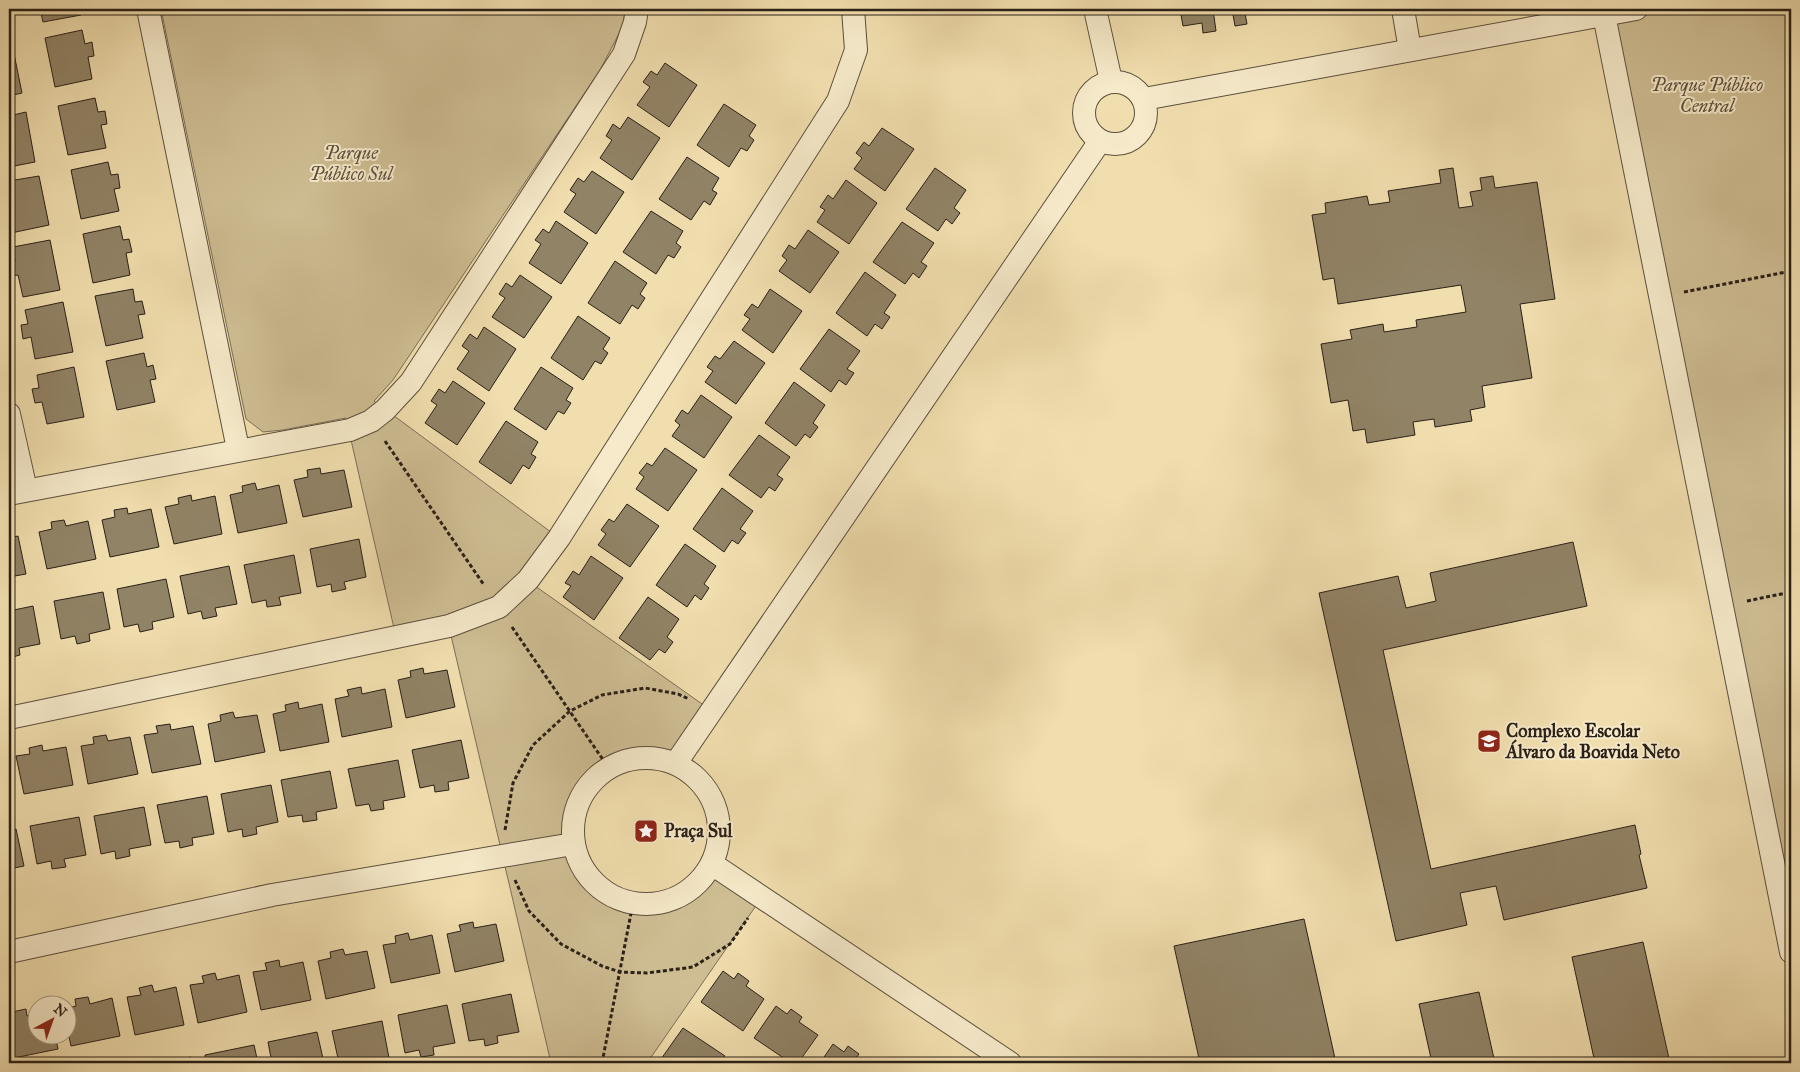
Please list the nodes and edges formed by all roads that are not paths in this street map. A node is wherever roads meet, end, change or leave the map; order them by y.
1 (148, 9) edge
2 (637, 9) edge
3 (853, 9) edge
4 (1095, 9) edge
5 (1403, 9) edge
6 (1636, 9) edge
7 (1604, 15) junction
8 (1410, 50) junction
9 (1111, 81) junction
10 (1144, 99) junction
11 (1100, 141) junction
12 (9, 414) edge
13 (238, 449) junction
14 (18, 492) edge
15 (9, 718) edge
16 (676, 763) junction
17 (573, 844) junction
18 (712, 864) junction
19 (9, 952) edge
20 (1791, 952) edge
21 (1010, 1063) edge

1 - 13 street
2 - 13 street
3 - 15 street
4 - 9 street
5 - 8 street
6 - 7 street
7 - 8 street
7 - 20 street
8 - 10 street
9 - 10 street
9 - 11 street
10 - 11 street
11 - 16 street
12 - 14 street
13 - 14 street
16 - 17 street
16 - 18 street
17 - 18 street
17 - 19 street
18 - 21 street

